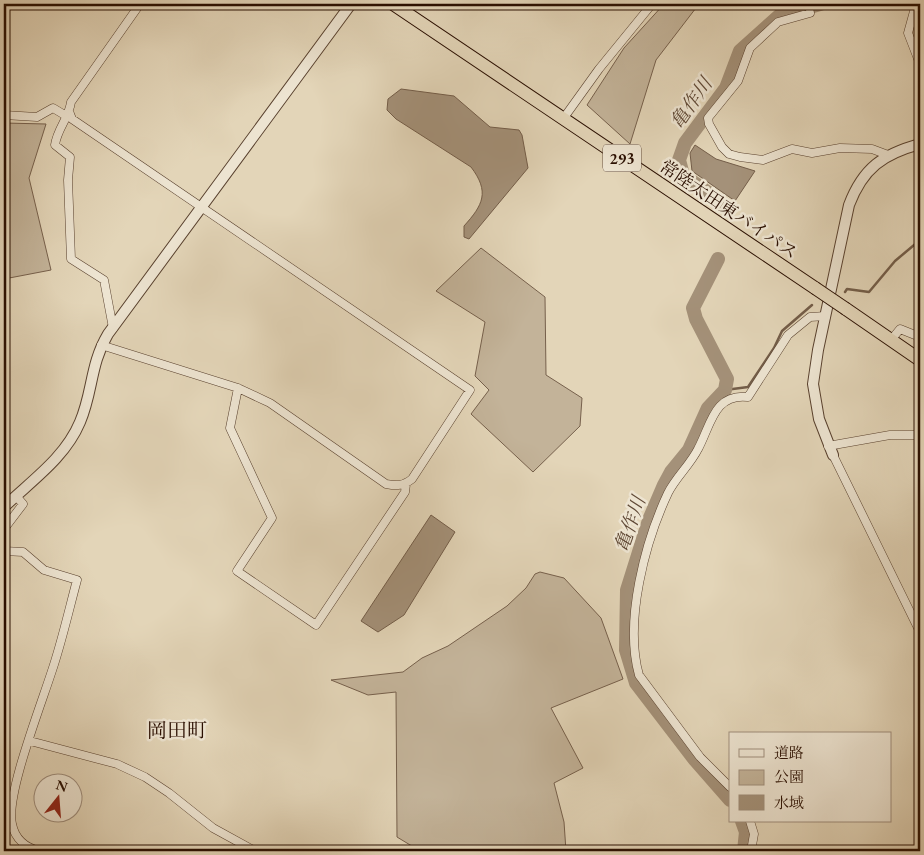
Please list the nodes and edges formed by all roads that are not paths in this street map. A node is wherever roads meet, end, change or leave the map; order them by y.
1 (140, 4) edge
2 (351, 4) edge
3 (393, 4) edge
4 (652, 4) edge
5 (804, 4) edge
6 (916, 4) edge
7 (920, 64) edge
8 (70, 114) junction
9 (4, 115) edge
10 (563, 119) junction
11 (920, 144) edge
12 (888, 155) junction
13 (202, 207) junction
14 (826, 316) junction
15 (112, 328) junction
16 (920, 337) edge
17 (890, 340) junction
18 (101, 346) junction
19 (920, 360) edge
20 (238, 388) junction
21 (920, 435) edge
22 (831, 451) junction
23 (406, 484) junction
24 (16, 496) junction
25 (4, 508) edge
26 (4, 529) edge
27 (4, 551) edge
28 (920, 632) edge
29 (30, 741) junction
30 (729, 786) edge
31 (750, 822) edge
32 (40, 851) edge
33 (255, 851) edge
34 (751, 851) edge

1 - 8 street
2 - 13 street
3 - 10 highway, 常陸太田東バイパス / 293
4 - 10 street
5 - 12 street
6 - 7 street
8 - 9 street
8 - 13 street
8 - 15 street
10 - 17 highway, 常陸太田東バイパス / 293, bridge
11 - 12 street
12 - 14 street
13 - 15 street
13 - 23 street
14 - 22 street
14 - 30 street
15 - 18 street
16 - 17 street
17 - 19 highway, 常陸太田東バイパス / 293
18 - 20 street
18 - 24 street
20 - 23 street
20 - 23 street
21 - 22 street
22 - 28 street
24 - 25 street
24 - 26 street
27 - 29 street
29 - 32 street
29 - 33 street
31 - 34 street

